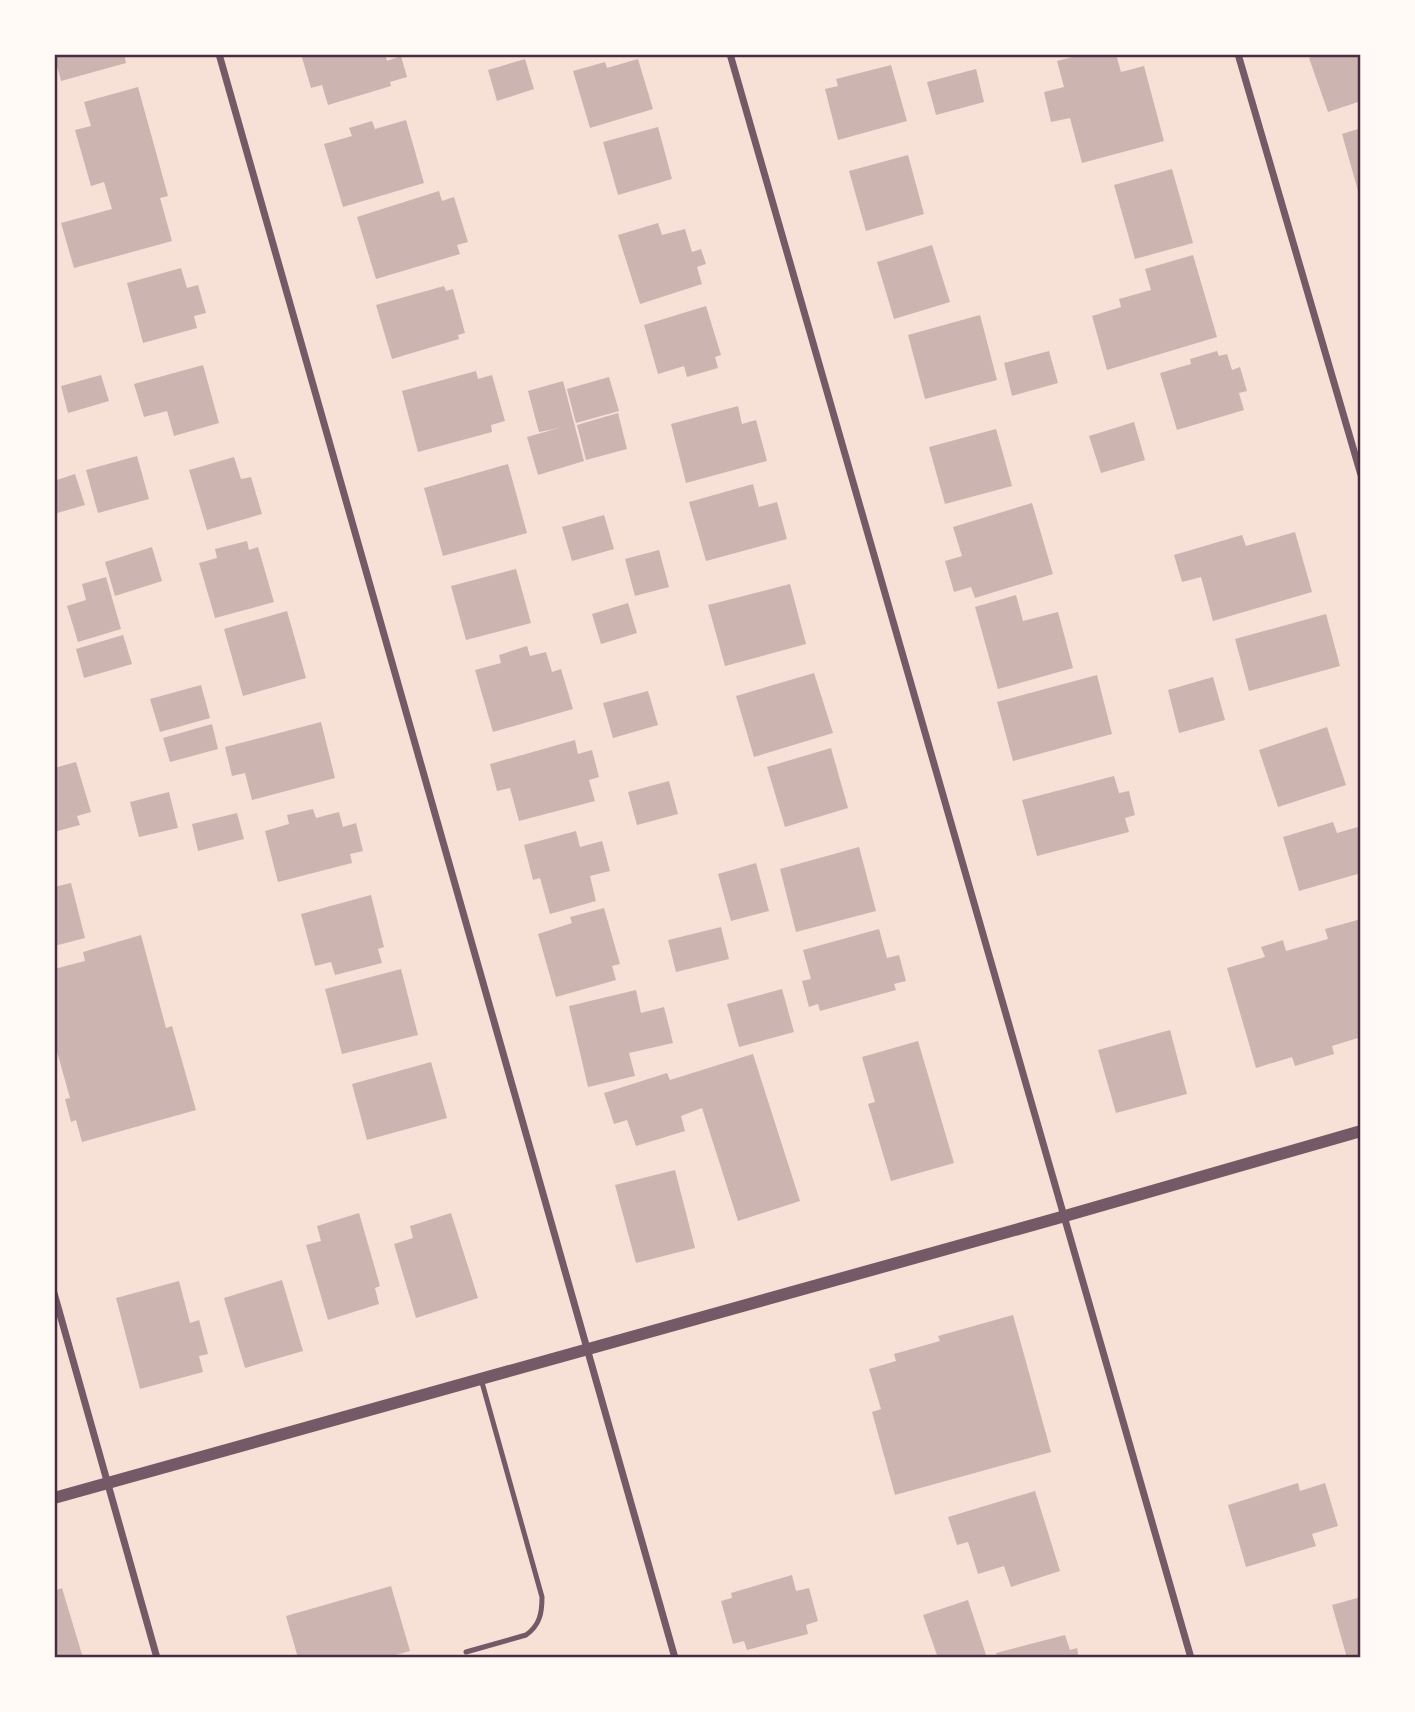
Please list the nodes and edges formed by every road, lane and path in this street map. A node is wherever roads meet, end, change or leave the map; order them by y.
1 (219, 54) edge
2 (730, 54) edge
3 (1238, 54) edge
4 (1361, 475) edge
5 (1361, 1131) edge
6 (1065, 1216) junction
7 (54, 1293) edge
8 (587, 1349) junction
9 (481, 1379) junction
10 (107, 1484) junction
11 (54, 1498) edge
12 (466, 1652) dead end
13 (157, 1658) edge
14 (674, 1658) edge
15 (1191, 1658) edge

1 - 8 street
2 - 6 street
3 - 4 street
5 - 6 street
6 - 8 street
6 - 15 street
7 - 10 street
8 - 9 street
8 - 14 street
9 - 10 street
9 - 12 lane
10 - 11 street
10 - 13 street

